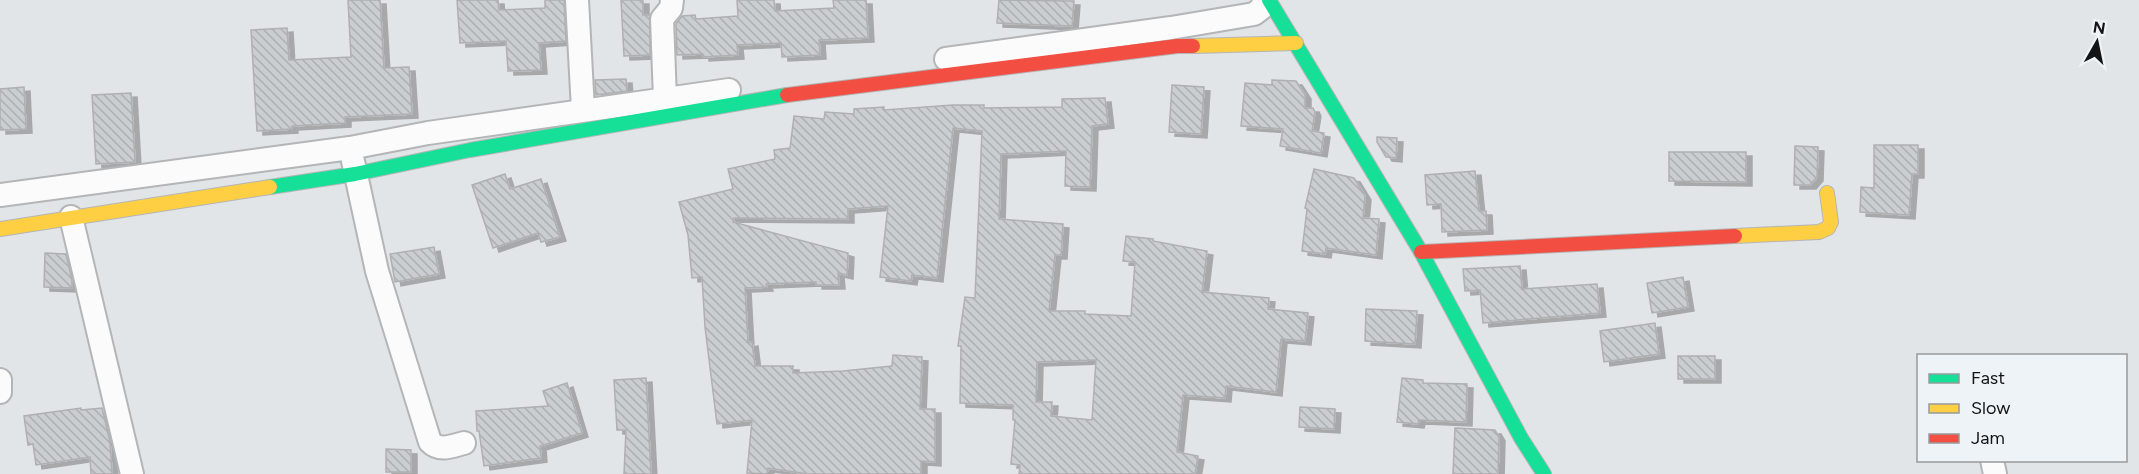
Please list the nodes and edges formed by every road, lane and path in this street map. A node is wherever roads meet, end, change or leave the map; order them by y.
1 (577, 0) edge
2 (672, 0) edge
3 (1270, 4) edge
4 (1174, 37) junction
5 (1293, 38) junction
6 (665, 99) junction
7 (583, 110) junction
8 (353, 162) junction
9 (1827, 193) dead end
10 (0, 195) edge
11 (71, 217) junction
12 (0, 229) edge
13 (1421, 252) junction
14 (0, 380) edge
15 (0, 392) edge
16 (464, 442) dead end
17 (132, 474) edge
18 (1544, 474) edge

1 - 7 street
2 - 6 street
3 - 4 street
3 - 5 street
4 - 5 street
4 - 6 street
4 - 8 street
5 - 13 street
6 - 7 street
7 - 8 street
8 - 10 street
8 - 11 street
8 - 16 street
9 - 13 street
11 - 12 street
11 - 17 street
13 - 18 street
14 - 15 street

